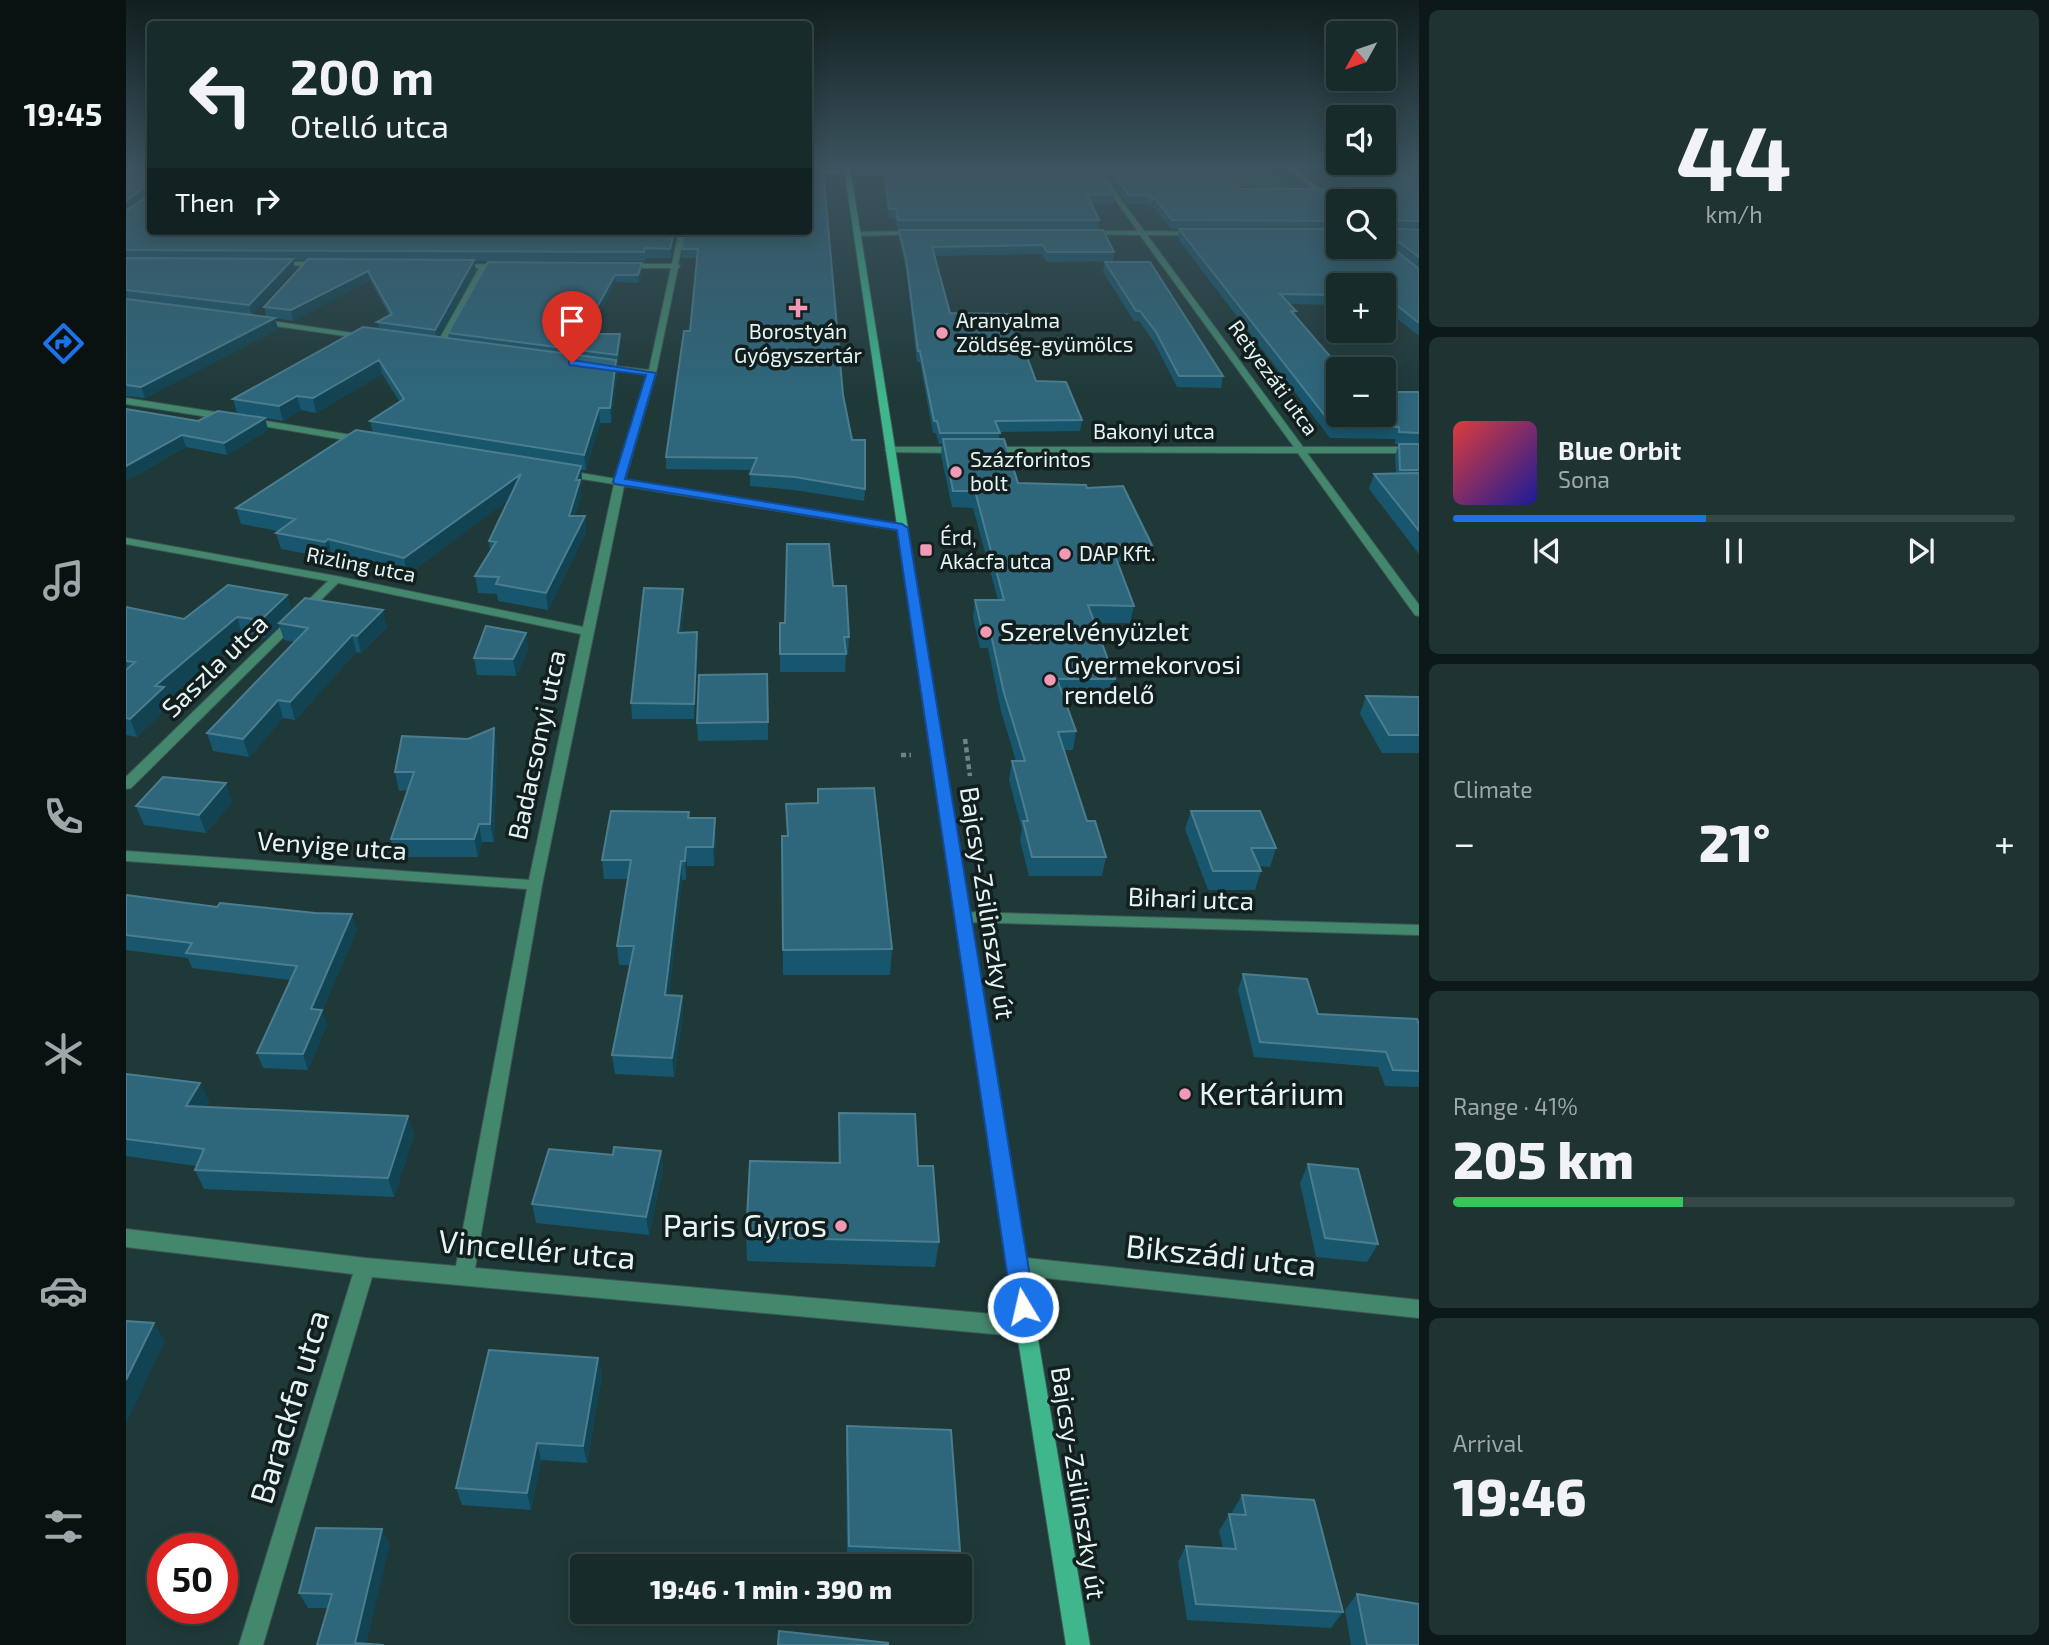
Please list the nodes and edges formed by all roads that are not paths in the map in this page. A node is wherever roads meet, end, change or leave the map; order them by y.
1 (680, 245) edge
2 (861, 245) edge
3 (1153, 245) edge
4 (265, 264) edge
5 (307, 264) junction
6 (334, 264) edge
7 (443, 266) edge
8 (484, 266) junction
9 (511, 266) edge
10 (608, 266) edge
11 (677, 266) junction
12 (298, 274) edge
13 (264, 312) edge
14 (243, 319) edge
15 (256, 321) junction
16 (373, 338) edge
17 (426, 345) edge
18 (439, 347) junction
19 (452, 349) edge
20 (585, 365) edge
21 (652, 373) junction
22 (126, 401) edge
23 (372, 441) edge
24 (1301, 449) junction
25 (890, 450) junction
26 (1419, 450) edge
27 (550, 471) edge
28 (619, 482) junction
29 (902, 528) junction
30 (126, 541) edge
31 (336, 579) junction
32 (1419, 613) edge
33 (588, 632) junction
34 (126, 785) edge
35 (126, 856) edge
36 (535, 885) junction
37 (962, 917) junction
38 (1419, 930) edge
39 (126, 1238) edge
40 (1017, 1266) junction
41 (365, 1267) junction
42 (464, 1275) junction
43 (1419, 1309) edge
44 (1026, 1327) junction
45 (251, 1645) edge
46 (1079, 1645) edge

1 - 11 street, Badacsonyi utca
2 - 25 main road, Bajcsy-Zsilinszky út
3 - 24 street, Retyezáti utca
4 - 5 street
5 - 6 street
5 - 12 street
7 - 8 street
8 - 9 street
8 - 18 street
10 - 11 street
11 - 21 street, Badacsonyi utca
13 - 15 street
14 - 15 street
15 - 16 street
17 - 18 street
18 - 19 street
20 - 21 street
21 - 28 street, Badacsonyi utca
22 - 23 street
24 - 25 street, Bakonyi utca
24 - 26 street, Bakonyi utca
24 - 32 street, Retyezáti utca
25 - 29 main road, Bajcsy-Zsilinszky út
27 - 28 street
28 - 29 street
28 - 33 street, Badacsonyi utca
29 - 37 main road, Bajcsy-Zsilinszky út
30 - 31 street, Rizling utca
31 - 33 street, Rizling utca
31 - 34 street, Saszla utca
33 - 36 street, Badacsonyi utca
35 - 36 street, Venyige utca
36 - 42 street, Badacsonyi utca
37 - 38 street, Bihari utca
37 - 40 main road, Bajcsy-Zsilinszky út
39 - 41 street, Vincellér utca
40 - 43 street, Bikszádi utca
40 - 44 main road, Bajcsy-Zsilinszky út
41 - 42 street, Vincellér utca
41 - 45 street, Barackfa utca
42 - 44 street, Vincellér utca
44 - 46 main road, Bajcsy-Zsilinszky út

